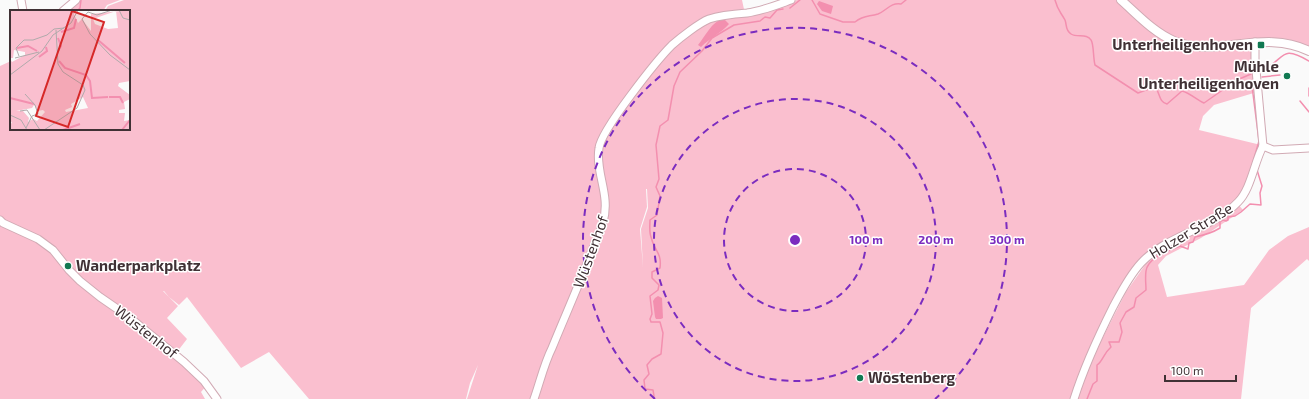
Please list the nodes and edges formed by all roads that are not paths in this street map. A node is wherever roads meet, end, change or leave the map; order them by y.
1 (21, 0) edge
2 (76, 0) edge
3 (790, 0) edge
4 (1121, 0) edge
5 (22, 10) edge
6 (64, 10) edge
7 (1255, 42) junction
8 (1309, 52) edge
9 (1263, 146) junction
10 (1309, 148) edge
11 (0, 220) edge
12 (217, 399) edge
13 (534, 399) edge
14 (1074, 399) edge

1 - 5 street
2 - 6 street
3 - 13 street, Wüstenhof
4 - 7 main road
7 - 8 main road
7 - 9 street
9 - 10 street
9 - 14 street, Holzer Straße
11 - 12 street, Wüstenhof

